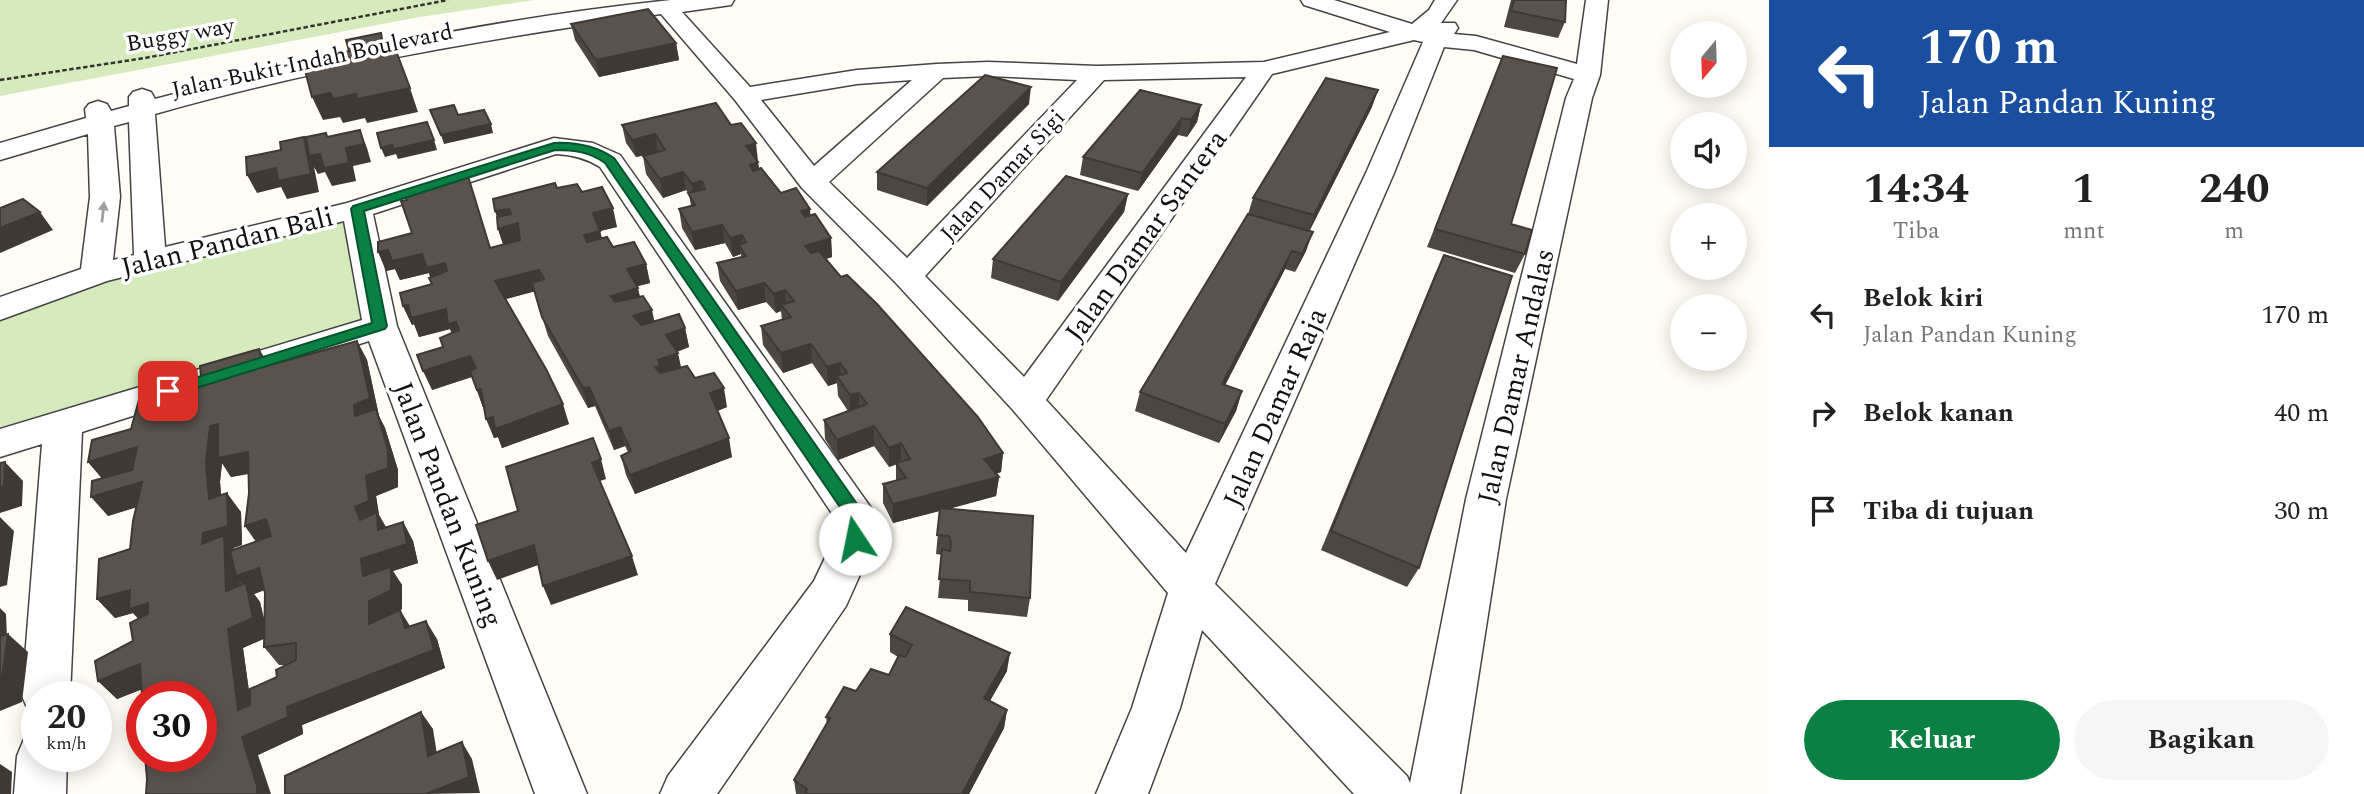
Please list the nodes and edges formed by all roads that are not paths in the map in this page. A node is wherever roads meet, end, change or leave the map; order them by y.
1 (627, 0) edge
2 (723, 0) edge
3 (1312, 0) edge
4 (1364, 0) edge
5 (1597, 0) edge
6 (666, 7) junction
7 (1442, 27) edge
8 (1265, 69) junction
9 (937, 71) junction
10 (1097, 73) junction
11 (1588, 75) junction
12 (744, 95) junction
13 (142, 105) junction
14 (98, 116) junction
15 (0, 135) edge
16 (0, 152) edge
17 (812, 182) junction
18 (357, 209) junction
19 (150, 259) junction
20 (96, 274) junction
21 (908, 276) junction
22 (0, 309) edge
23 (380, 326) junction
24 (1026, 401) junction
25 (63, 424) junction
26 (0, 443) edge
27 (1191, 589) junction
28 (47, 681) edge
29 (41, 772) edge
30 (40, 794) edge
31 (561, 794) edge
32 (686, 794) edge
33 (1122, 794) edge
34 (1389, 794) edge
35 (1434, 794) edge

1 - 13 street, Jalan Bukit Indah Boulevard
2 - 6 street
3 - 7 street
4 - 7 street
5 - 11 street, Jalan Damar Andalas
6 - 12 street
6 - 13 street
7 - 8 street
7 - 11 street
7 - 27 street, Jalan Damar Raja
8 - 10 street
8 - 24 street, Jalan Damar Santera
9 - 10 street
9 - 12 street
9 - 17 street
10 - 21 street, Jalan Damar Sigi
11 - 35 street, Jalan Damar Andalas
12 - 17 street
13 - 14 street
13 - 19 street
14 - 15 street
14 - 16 street
20 -> 14 street
17 - 21 street
18 - 19 street, Jalan Pandan Bali
18 - 23 street, Jalan Pandan Kuning
18 - 32 street, Jalan Pandan Bali
19 - 20 street, Jalan Pandan Bali
20 - 22 street, Jalan Pandan Bali
21 - 24 street
23 - 25 street
23 - 31 street, Jalan Pandan Kuning
24 - 27 street
25 - 26 street
25 - 28 street
27 - 33 street, Jalan Damar Raja
27 - 34 street
29 - 30 street

